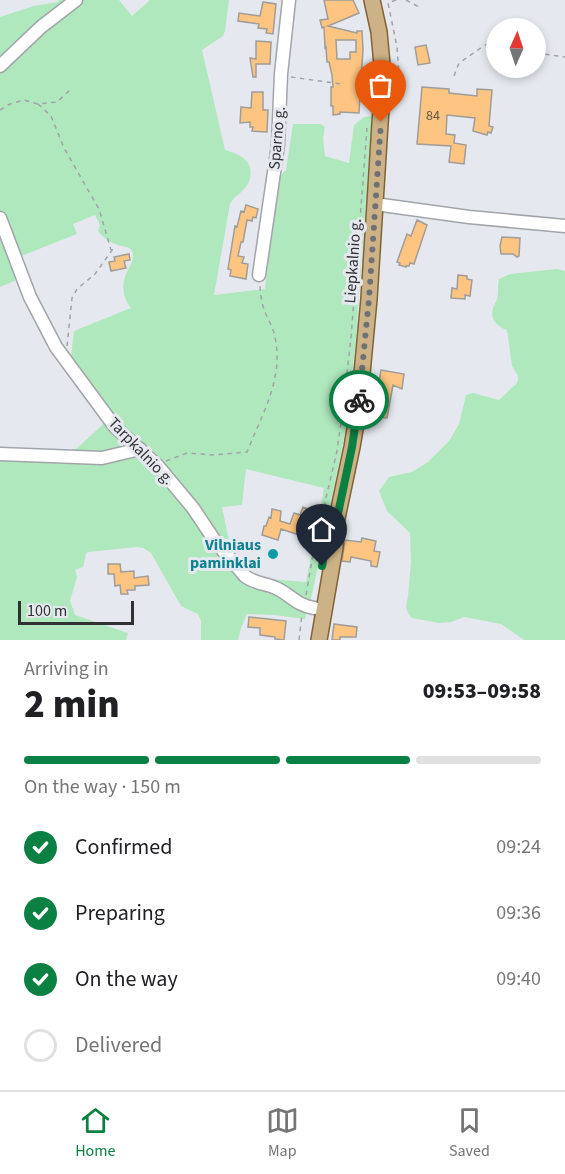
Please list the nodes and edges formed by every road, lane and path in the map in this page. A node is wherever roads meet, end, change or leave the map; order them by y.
1 (76, 0) edge
2 (289, 0) edge
3 (372, 0) edge
4 (396, 0) edge
5 (406, 0) edge
6 (388, 1) edge
7 (421, 8) dead end
8 (486, 44) edge
9 (546, 54) edge
10 (565, 57) edge
11 (0, 66) edge
12 (281, 74) junction
13 (399, 75) dead end
14 (454, 76) dead end
15 (342, 84) dead end
16 (70, 90) dead end
17 (38, 104) junction
18 (0, 110) edge
19 (367, 128) dead end
20 (375, 204) junction
21 (0, 218) edge
22 (565, 226) edge
23 (114, 246) dead end
24 (111, 250) junction
25 (259, 275) joint
26 (66, 359) junction
27 (140, 449) junction
28 (0, 454) edge
29 (158, 466) junction
30 (336, 523) junction
31 (309, 608) junction
32 (299, 640) edge
33 (309, 640) edge
34 (319, 640) edge

1 - 11 street
2 - 12 street, Sparno g.
3 - 20 main road, Liepkalnio g.
4 - 6 path
5 - 7 path
6 - 13 path
8 - 14 path
9 - 10 path
12 - 15 path
12 - 25 street, Sparno g.
16 - 17 path
17 - 18 path
17 - 24 path
19 - 31 path
20 - 22 street
20 - 30 main road, Liepkalnio g.
21 - 26 street, Tarpkalnio g.
23 - 24 path
24 - 26 path
25 - 29 path
26 - 27 street, Tarpkalnio g.
27 - 28 street
27 - 29 street, Tarpkalnio g.
29 - 31 street, Tarpkalnio g.
30 - 31 main road, Liepkalnio g.
30 - 34 main road, Liepkalnio g.
31 - 32 path
31 - 33 main road, Liepkalnio g.

